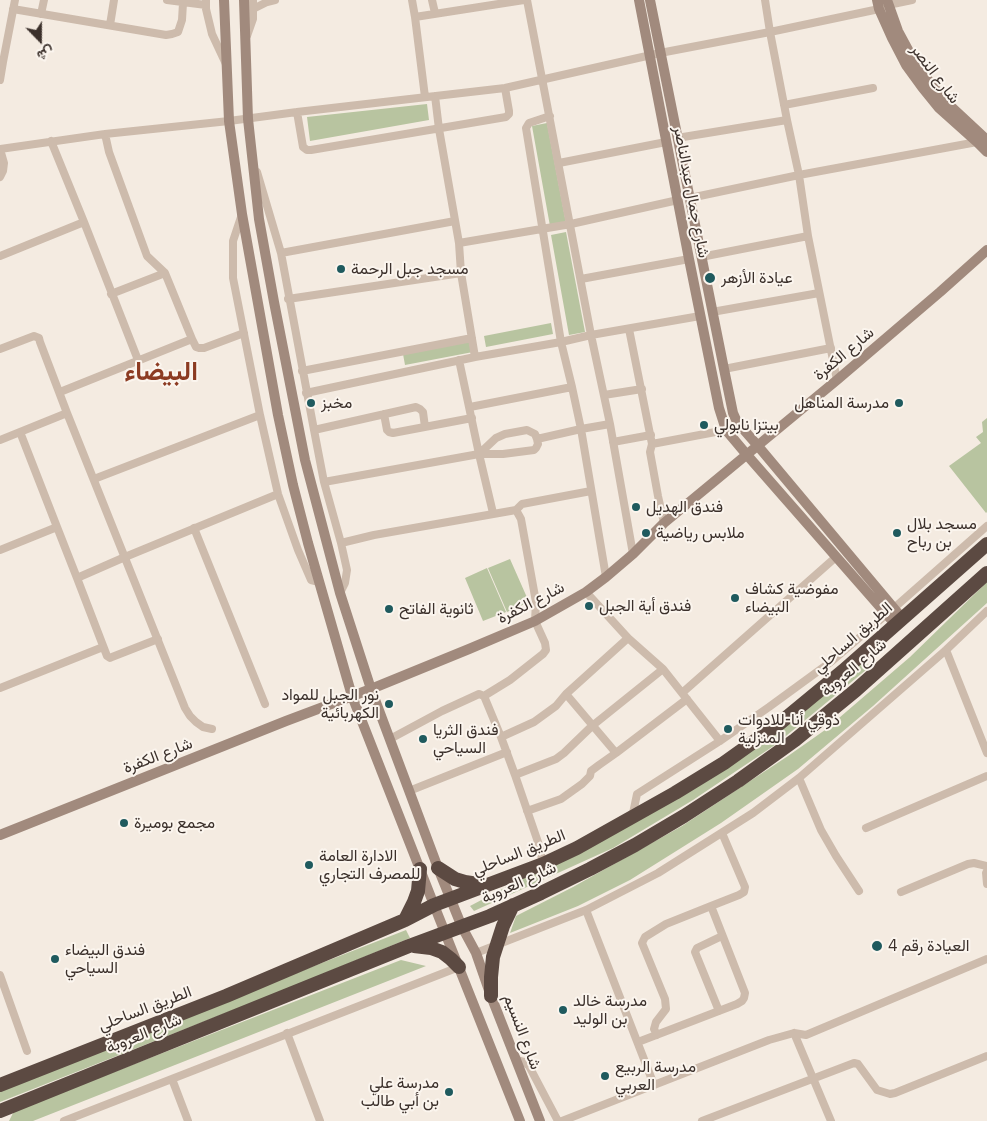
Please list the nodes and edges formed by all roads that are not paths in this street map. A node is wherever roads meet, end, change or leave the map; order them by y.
1 (15, 0) edge
2 (44, 0) edge
3 (114, 0) edge
4 (168, 0) edge
5 (224, 0) edge
6 (244, 0) edge
7 (253, 0) edge
8 (275, 0) edge
9 (412, 0) edge
10 (432, 0) edge
11 (526, 0) edge
12 (639, 0) edge
13 (650, 0) edge
14 (766, 0) edge
15 (912, 0) edge
16 (183, 3) junction
17 (206, 3) edge
18 (883, 4) edge
19 (13, 9) junction
20 (253, 9) junction
21 (41, 14) junction
22 (434, 14) junction
23 (415, 17) junction
24 (110, 25) junction
25 (770, 32) junction
26 (245, 42) junction
27 (655, 54) junction
28 (2, 62) edge
29 (227, 66) junction
30 (542, 79) junction
31 (0, 80) edge
32 (505, 88) junction
33 (872, 88) dead end
34 (435, 96) junction
35 (425, 97) junction
36 (784, 105) junction
37 (297, 112) junction
38 (550, 116) junction
39 (248, 119) junction
40 (787, 120) junction
41 (229, 121) junction
42 (439, 129) junction
43 (105, 134) junction
44 (677, 138) junction
45 (51, 141) junction
46 (982, 141) edge
47 (666, 142) junction
48 (0, 149) edge
49 (987, 152) edge
50 (252, 157) junction
51 (559, 162) junction
52 (799, 175) junction
53 (0, 177) edge
54 (690, 198) junction
55 (678, 200) junction
56 (242, 214) junction
57 (84, 222) junction
58 (455, 222) junction
59 (571, 224) junction
60 (542, 230) junction
61 (808, 236) junction
62 (459, 243) junction
63 (987, 250) edge
64 (281, 253) junction
65 (0, 256) edge
66 (701, 257) junction
67 (689, 260) junction
68 (165, 273) junction
69 (461, 273) junction
70 (581, 279) junction
71 (819, 293) junction
72 (112, 294) junction
73 (288, 299) junction
74 (712, 312) junction
75 (700, 316) junction
76 (629, 329) junction
77 (244, 333) junction
78 (591, 335) junction
79 (472, 338) junction
80 (192, 339) junction
81 (561, 342) junction
82 (831, 348) junction
83 (0, 349) edge
84 (475, 357) junction
85 (138, 360) junction
86 (460, 360) junction
87 (724, 369) junction
88 (302, 371) junction
89 (837, 380) junction
90 (572, 387) junction
91 (642, 389) junction
92 (60, 392) junction
93 (306, 393) junction
94 (604, 395) junction
95 (470, 407) junction
96 (67, 413) junction
97 (384, 414) junction
98 (260, 415) junction
99 (472, 418) junction
100 (610, 424) junction
101 (426, 427) junction
102 (581, 429) junction
103 (314, 430) junction
104 (726, 430) junction
105 (20, 432) junction
106 (651, 435) junction
107 (538, 439) junction
108 (0, 440) edge
109 (613, 442) junction
110 (652, 444) junction
111 (758, 446) junction
112 (479, 454) junction
113 (747, 455) junction
114 (94, 479) junction
115 (324, 482) junction
116 (591, 492) junction
117 (278, 494) junction
118 (516, 510) junction
119 (493, 513) junction
120 (664, 523) junction
121 (987, 526) edge
122 (57, 527) junction
123 (194, 528) junction
124 (342, 543) junction
125 (987, 544) edge
126 (0, 550) edge
127 (633, 554) junction
128 (125, 557) junction
129 (836, 557) junction
130 (987, 573) edge
131 (606, 577) junction
132 (77, 578) junction
133 (319, 582) junction
134 (586, 592) junction
135 (340, 593) junction
136 (987, 612) edge
137 (894, 616) junction
138 (535, 620) junction
139 (628, 638) junction
140 (158, 639) junction
141 (915, 639) junction
142 (103, 646) junction
143 (871, 647) junction
144 (946, 650) junction
145 (885, 665) junction
146 (663, 669) junction
147 (0, 688) edge
148 (371, 689) junction
149 (566, 694) junction
150 (352, 696) junction
151 (484, 696) junction
152 (684, 696) junction
153 (265, 704) dead end
154 (592, 726) junction
155 (212, 729) dead end
156 (501, 737) junction
157 (390, 739) junction
158 (720, 742) junction
159 (507, 752) junction
160 (616, 753) junction
161 (987, 753) edge
162 (515, 775) junction
163 (987, 776) edge
164 (799, 778) junction
165 (409, 791) junction
166 (527, 811) junction
167 (632, 818) junction
168 (866, 828) dead end
169 (722, 833) junction
170 (0, 835) edge
171 (543, 864) junction
172 (987, 866) edge
173 (438, 868) junction
174 (420, 869) junction
175 (987, 871) edge
176 (987, 884) edge
177 (485, 885) junction
178 (859, 892) dead end
179 (901, 892) dead end
180 (450, 899) junction
181 (434, 905) junction
182 (513, 906) junction
183 (712, 906) junction
184 (586, 910) junction
185 (405, 920) junction
186 (462, 927) junction
187 (446, 933) junction
188 (722, 936) junction
189 (496, 945) junction
190 (409, 946) junction
191 (476, 953) junction
192 (987, 959) edge
193 (459, 967) junction
194 (0, 975) edge
195 (491, 996) junction
196 (719, 1011) junction
197 (287, 1033) junction
198 (794, 1033) junction
199 (657, 1035) junction
200 (638, 1042) junction
201 (27, 1050) dead end
202 (987, 1056) edge
203 (516, 1060) junction
204 (813, 1078) junction
205 (172, 1079) junction
206 (0, 1085) edge
207 (654, 1085) junction
208 (0, 1112) edge
209 (64, 1121) edge
210 (188, 1121) edge
211 (320, 1121) edge
212 (520, 1121) edge
213 (540, 1121) edge
214 (558, 1121) edge
215 (562, 1121) edge
216 (702, 1121) edge
217 (831, 1121) edge

1 - 19 street
2 - 21 street
3 - 24 street
4 - 16 street
5 - 29 street
6 - 26 street, شارع النسيم
7 - 20 street
8 - 20 street
9 - 23 street
10 - 22 street
11 - 22 street
11 - 30 street
12 - 27 street, شارع جمال عبدالناصر
13 - 27 street
14 - 25 street
15 - 18 street
16 - 17 street
16 - 24 street
17 - 29 street
18 - 25 street
18 - 46 street, شارع النصر
19 - 21 street
19 - 28 street
20 - 26 street
21 - 24 street
22 - 23 street
23 - 35 street
25 - 27 street
25 - 36 street
26 - 39 street, شارع النسيم
27 - 30 street
27 - 44 street
27 - 47 street, شارع جمال عبدالناصر
28 - 31 street
29 - 41 street
30 - 32 street
30 - 38 street
32 - 34 street
32 - 42 street
33 - 36 street
34 - 35 street
34 - 42 street
35 - 37 street
36 - 40 street
37 - 39 street
37 - 42 street
38 - 51 street
38 - 60 street
39 - 41 street
39 - 50 street, شارع النسيم
40 - 44 street
40 - 52 street
41 - 43 street
41 - 56 street
42 - 58 street
43 - 45 street
43 - 68 street
44 - 54 street
45 - 48 street
45 - 57 street
46 - 49 street, شارع النصر
46 - 52 street
47 - 51 street
47 - 55 street, شارع جمال عبدالناصر
48 - 53 street
50 - 64 street
50 - 135 street, شارع النسيم
51 - 59 street
52 - 54 street
52 - 61 street
54 - 66 street
55 - 59 street
55 - 67 street, شارع جمال عبدالناصر
56 - 77 street
56 - 133 street
57 - 65 street
57 - 72 street
58 - 62 street
58 - 64 street
59 - 60 street
59 - 70 street
60 - 62 street
60 - 81 street
61 - 66 street
61 - 71 street
62 - 69 street
63 - 89 street, شارع الكفرة
64 - 73 street
66 - 74 street
67 - 70 street
67 - 75 street, شارع جمال عبدالناصر
68 - 72 street
68 - 80 street
69 - 73 street
69 - 79 street
70 - 78 street
71 - 74 street
71 - 82 street
72 - 85 street
73 - 88 street
74 - 87 street
75 - 76 street
75 - 104 street, شارع جمال عبدالناصر
76 - 78 street
76 - 91 street
77 - 80 street
77 - 98 street
78 - 81 street
78 - 94 street
79 - 84 street
79 - 88 street
80 - 85 street
81 - 84 street
81 - 90 street
82 - 87 street
82 - 89 street
83 - 92 street
84 - 86 street
85 - 92 street
86 - 93 street
86 - 95 street
87 - 111 street
88 - 93 street
89 - 111 street, شارع الكفرة
90 - 95 street
90 - 102 street
91 - 94 street
91 - 106 street
92 - 96 street
93 - 103 street
94 - 100 street
95 - 99 street
96 - 105 street
96 - 114 street
97 - 101 street
97 - 101 street
97 - 103 street
98 - 114 street
98 - 117 street
99 - 101 street
99 - 112 street
100 - 102 street
100 - 109 street
102 - 107 street
102 - 116 street
103 - 115 street
104 - 110 street
104 - 113 street, شارع جمال عبدالناصر
105 - 108 street
105 - 122 street
106 - 109 street
106 - 110 street
107 - 112 street
107 - 112 street
109 - 127 street
110 - 120 street
111 - 113 street, شارع الكفرة
111 - 137 street
112 - 115 street
112 - 119 street
113 - 120 street, شارع الكفرة
113 - 129 street, شارع جمال عبدالناصر
114 - 128 street
115 - 124 street
116 - 118 street
116 - 131 street
117 - 123 street
117 - 133 street
118 - 119 street
118 - 138 street
119 - 124 street
120 - 127 street, شارع الكفرة
121 - 137 street
122 - 126 street
122 - 132 street
123 - 128 street
123 - 153 street
124 - 135 street
125 - 137 highway, الطريق الساحلي
127 - 131 street, شارع الكفرة
128 - 132 street
128 - 140 street
129 - 137 street, شارع جمال عبدالناصر
129 - 152 street
130 - 141 highway, شارع العروبة
131 - 134 street, شارع الكفرة
132 - 142 street
133 - 150 street
134 - 138 street, شارع الكفرة
134 - 139 street
135 - 148 street, شارع النسيم
136 - 144 street
137 - 141 highway
137 - 143 highway, الطريق الساحلي
137 - 158 street
138 - 148 street, شارع الكفرة
138 - 151 street
139 - 146 street
139 - 149 street
140 - 142 street
140 - 155 street
141 - 145 highway, شارع العروبة
142 - 147 street
143 - 145 highway
143 - 167 highway, الطريق الساحلي
144 - 161 street
144 - 164 street
145 - 182 highway, شارع العروبة
146 - 152 street
146 - 154 street
148 - 150 street, شارع الكفرة
148 - 157 street, شارع النسيم
149 - 154 street
149 - 156 street
150 - 170 street, شارع الكفرة
150 - 174 street
151 - 156 street
151 - 157 street
152 - 158 street
152 - 160 street
154 - 160 street
154 - 162 street
156 - 159 street
157 - 165 street, شارع النسيم
158 - 167 street
159 - 162 street
159 - 165 street
160 - 166 street
162 - 166 street
163 - 168 street
164 - 169 street
164 - 178 street
165 - 173 street, شارع النسيم
166 - 171 street
167 - 171 highway, الطريق الساحلي
169 - 183 street
169 - 184 street
171 - 177 highway, الطريق الساحلي
172 - 179 street
173 - 177 highway
173 - 180 street, شارع النسيم
174 - 181 street
174 - 185 highway
175 - 176 street
177 - 180 highway, الطريق الساحلي
180 - 181 highway, الطريق الساحلي
180 - 186 street, شارع النسيم
181 - 185 highway, الطريق الساحلي
181 - 187 street
182 - 186 highway, شارع العروبة
182 - 189 highway
183 - 188 street
183 - 199 street
184 - 189 street
184 - 200 street
185 - 206 highway, الطريق الساحلي
186 - 187 highway, شارع العروبة
186 - 191 street, شارع النسيم
187 - 190 highway, شارع العروبة
187 - 193 street
188 - 196 street
188 - 196 street
189 - 191 street
189 - 195 highway
190 - 193 highway
190 - 208 highway, شارع العروبة
191 - 195 street, شارع النسيم
192 - 198 street
193 - 197 street
193 - 212 street
194 - 201 street
195 - 203 street, شارع النسيم
196 - 199 street
197 - 205 street
197 - 211 street
198 - 204 street
198 - 207 street
199 - 200 street
200 - 207 street
202 - 204 street
203 - 213 street, شارع النسيم
203 - 214 street
204 - 216 street
204 - 217 street
205 - 209 street
205 - 210 street
207 - 215 street

